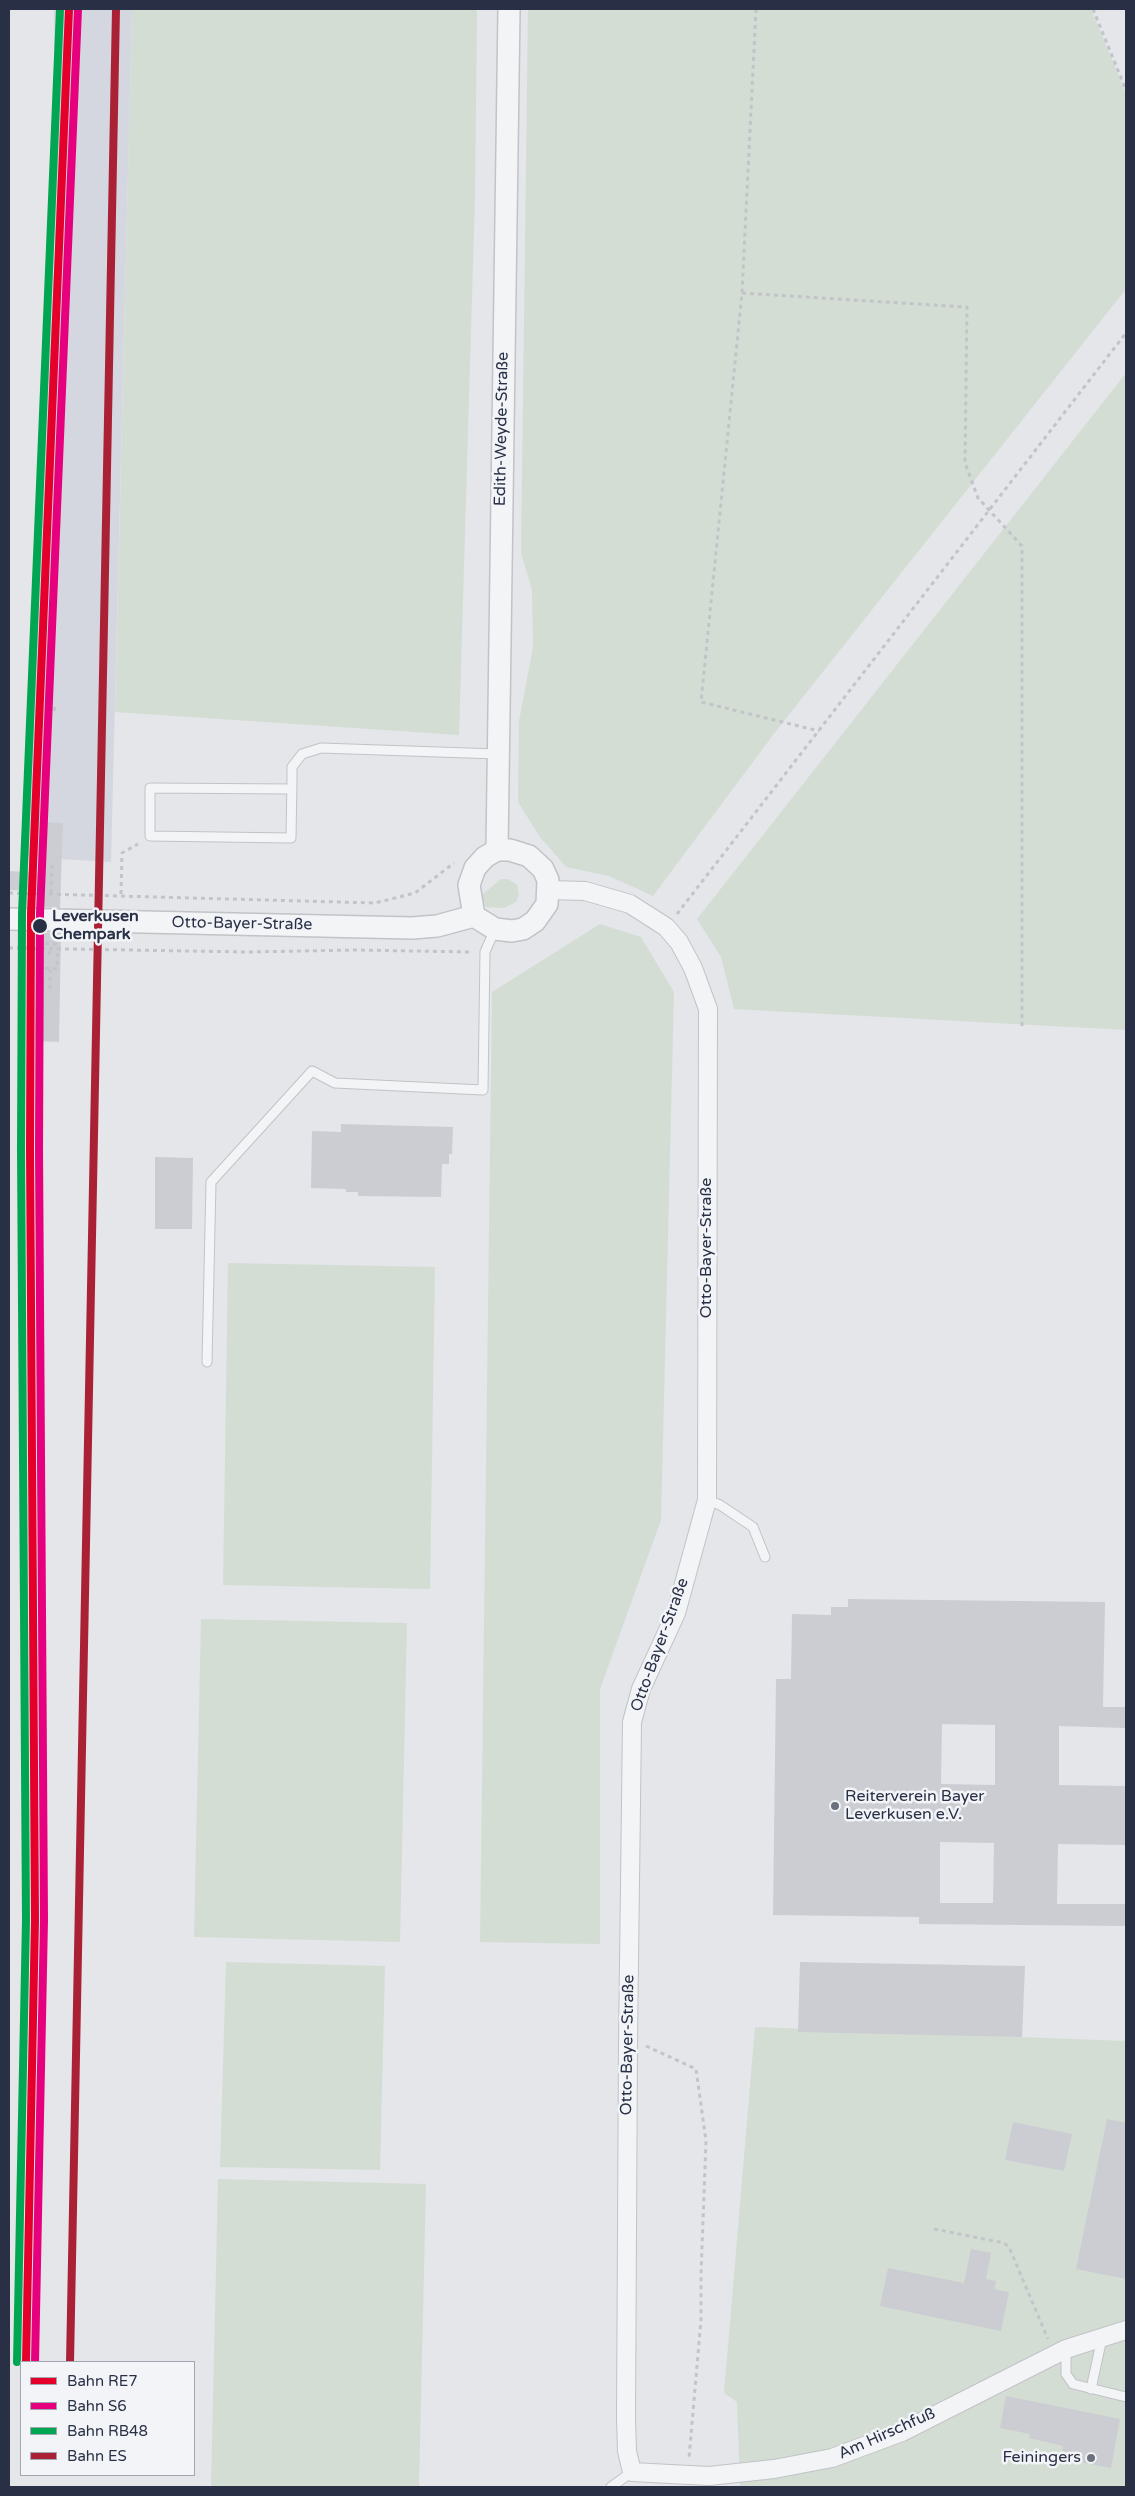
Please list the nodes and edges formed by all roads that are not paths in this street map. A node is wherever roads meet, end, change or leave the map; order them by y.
1 (509, 9) edge
2 (497, 754) junction
3 (292, 789) junction
4 (497, 850) junction
5 (549, 890) junction
6 (474, 916) junction
7 (9, 919) edge
8 (495, 929) junction
9 (207, 1362) dead end
10 (707, 1500) junction
11 (765, 1557) dead end
12 (1126, 2330) edge
13 (1102, 2337) junction
14 (1060, 2352) junction
15 (1091, 2389) junction
16 (1126, 2396) edge
17 (632, 2472) junction
18 (611, 2487) edge

1 - 2 street, Edith-Weyde-Straße
2 - 3 lane
2 - 4 street, Edith-Weyde-Straße
3 - 3 lane
4 - 5 street
4 - 6 street
5 - 8 street
5 - 10 street, Otto-Bayer-Straße
6 - 7 street, Otto-Bayer-Straße
6 - 8 street
8 - 9 lane
10 - 11 lane
10 - 17 street, Otto-Bayer-Straße
12 - 13 street, Am Hirschfuß
13 - 14 street, Am Hirschfuß
13 - 15 lane
14 - 15 lane
14 - 17 street, Am Hirschfuß
15 - 16 lane
17 - 18 lane

